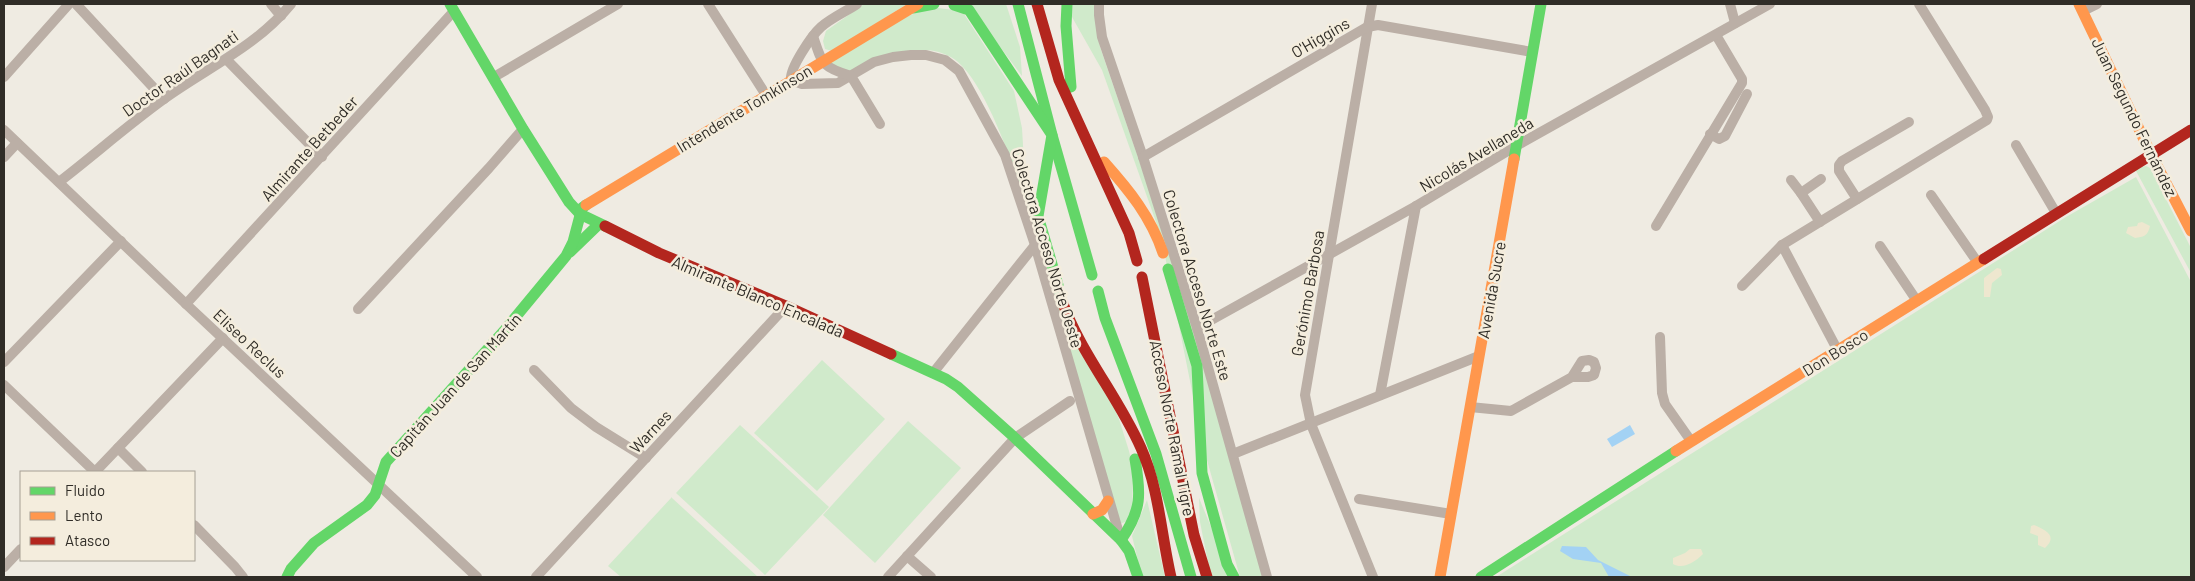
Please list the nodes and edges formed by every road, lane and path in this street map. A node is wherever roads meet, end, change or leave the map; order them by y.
1 (69, 4) edge
2 (76, 4) edge
3 (271, 4) edge
4 (291, 4) edge
5 (618, 4) edge
6 (708, 4) edge
7 (856, 4) edge
8 (934, 4) edge
9 (942, 4) edge
10 (955, 4) edge
11 (1018, 4) edge
12 (1037, 4) edge
13 (1067, 4) edge
14 (1099, 4) edge
15 (1372, 4) edge
16 (1541, 4) edge
17 (1730, 4) edge
18 (1770, 4) edge
19 (1919, 4) edge
20 (2097, 4) edge
21 (916, 6) edge
22 (452, 7) edge
23 (2081, 8) edge
24 (282, 16) junction
25 (1735, 23) junction
26 (1368, 27) junction
27 (1716, 35) junction
28 (813, 36) junction
29 (1532, 52) junction
30 (227, 60) junction
31 (822, 62) junction
32 (851, 76) junction
33 (4, 77) edge
34 (494, 77) junction
35 (792, 80) junction
36 (1747, 94) dead end
37 (766, 95) junction
38 (164, 99) junction
39 (1078, 120) junction
40 (1909, 122) dead end
41 (880, 124) dead end
42 (522, 129) junction
43 (4, 130) edge
44 (2191, 130) edge
45 (1710, 134) junction
46 (1052, 135) junction
47 (18, 143) junction
48 (2016, 145) dead end
49 (1090, 146) junction
50 (1516, 146) junction
51 (2151, 154) junction
52 (4, 157) edge
53 (322, 157) junction
54 (1143, 157) junction
55 (1821, 178) dead end
56 (1791, 180) dead end
57 (59, 182) junction
58 (1801, 193) junction
59 (1931, 194) dead end
60 (1858, 199) junction
61 (1416, 206) junction
62 (2056, 213) junction
63 (580, 214) junction
64 (1820, 222) junction
65 (600, 224) junction
66 (1656, 226) dead end
67 (2191, 231) edge
68 (122, 241) junction
69 (1034, 245) junction
70 (1782, 245) junction
71 (1880, 246) dead end
72 (1163, 253) dead end
73 (1328, 255) junction
74 (566, 256) junction
75 (1137, 261) dead end
76 (1978, 263) junction
77 (1168, 270) dead end
78 (1092, 275) dead end
79 (1142, 277) dead end
80 (1058, 285) dead end
81 (1742, 286) dead end
82 (1098, 291) dead end
83 (1062, 301) dead end
84 (1917, 301) junction
85 (186, 304) junction
86 (786, 306) junction
87 (358, 308) dead end
88 (1196, 328) junction
89 (1660, 336) dead end
90 (222, 338) junction
91 (1838, 351) junction
92 (1479, 356) junction
93 (4, 362) edge
94 (534, 370) dead end
95 (933, 373) junction
96 (1572, 377) dead end
97 (4, 386) edge
98 (1380, 396) junction
99 (1070, 401) dead end
100 (1470, 407) junction
101 (1120, 410) junction
102 (1311, 424) junction
103 (1014, 438) junction
104 (1691, 441) junction
105 (118, 448) junction
106 (1233, 454) junction
107 (646, 458) junction
108 (94, 471) edge
109 (96, 471) edge
110 (141, 471) edge
111 (378, 483) junction
112 (1359, 499) dead end
113 (1108, 501) junction
114 (1093, 514) junction
115 (1451, 514) junction
116 (195, 525) edge
117 (1121, 540) junction
118 (20, 550) edge
119 (907, 556) junction
120 (4, 567) edge
121 (243, 577) edge
122 (287, 577) edge
123 (477, 577) edge
124 (536, 577) edge
125 (888, 577) edge
126 (930, 577) edge
127 (1129, 577) edge
128 (1138, 577) edge
129 (1171, 577) edge
130 (1191, 577) edge
131 (1207, 577) edge
132 (1234, 577) edge
133 (1267, 577) edge
134 (1373, 577) edge
135 (1440, 577) edge
136 (1481, 577) edge

1 - 33 street
2 - 38 street
3 - 24 street
4 - 24 street, Doctor Raúl Bagnati
5 - 34 street
6 - 37 street
7 - 28 street
8 - 21 main road, Intendente Tomkinson
9 - 10 main road
10 - 46 main road
11 - 46 main road
12 - 39 main road
13 - 39 main road
14 - 54 street, Colectora Acceso Norte Este
15 - 26 street, Gerónimo Barbosa
16 - 29 main road, Avenida Sucre
17 - 25 street
18 - 25 street, Nicolás Avellaneda
19 - 60 street
20 - 23 street
21 - 31 main road, Intendente Tomkinson
22 - 34 main road, Almirante Blanco Encalada
22 - 53 street, Almirante Betbeder
23 - 51 main road, Juan Segundo Fernández
24 - 30 street, Doctor Raúl Bagnati
25 - 27 street, Nicolás Avellaneda
26 - 29 street, O'Higgins
26 - 54 street, O'Higgins
26 - 73 street, Gerónimo Barbosa
27 - 45 street
27 - 50 street, Nicolás Avellaneda
28 - 31 street
28 - 35 street
29 - 50 main road, Avenida Sucre
30 - 38 street, Doctor Raúl Bagnati
30 - 53 street
31 - 32 street
31 - 35 main road, Intendente Tomkinson
32 - 35 street, Colectora Acceso Norte Oeste
32 - 41 street
32 - 69 street, Colectora Acceso Norte Oeste
34 - 42 main road, Almirante Blanco Encalada
35 - 37 main road, Intendente Tomkinson
36 - 45 street
37 - 63 main road, Intendente Tomkinson
38 - 57 street, Doctor Raúl Bagnati
39 - 49 main road
40 - 60 street
42 - 63 main road, Almirante Blanco Encalada
42 - 87 street
43 - 47 street, Eliseo Reclus
44 - 51 main road, Don Bosco
45 - 66 street
46 - 78 main road
46 - 80 main road
47 - 52 street
47 - 57 street, Eliseo Reclus
48 - 62 street
49 - 72 main road
49 - 75 main road
50 - 61 street, Nicolás Avellaneda
50 - 92 main road, Avenida Sucre
51 - 62 main road, Don Bosco
51 - 67 main road, Juan Segundo Fernández
53 - 85 street, Almirante Betbeder
54 - 88 street, Colectora Acceso Norte Este
55 - 58 street
56 - 58 street
57 - 68 street, Eliseo Reclus
58 - 64 street
59 - 76 street
60 - 64 street
61 - 73 street, Nicolás Avellaneda
61 - 98 street
62 - 76 main road, Don Bosco
63 - 65 main road, Almirante Blanco Encalada
63 - 74 main road, Capitán Juan de San Martín
64 - 70 street
65 - 74 main road, Capitán Juan de San Martín
65 - 86 main road, Almirante Blanco Encalada
68 - 85 street, Eliseo Reclus
68 - 93 street
69 - 95 street
69 - 113 street, Colectora Acceso Norte Oeste
70 - 81 street
70 - 91 street
71 - 84 street
73 - 88 street, Nicolás Avellaneda
73 - 102 street, Gerónimo Barbosa
74 - 111 main road, Capitán Juan de San Martín
76 - 84 main road, Don Bosco
77 - 132 main road
79 - 131 main road, Acceso Norte Ramal Tigre
82 - 130 main road, Acceso Norte Ramal Tigre
83 - 101 main road
84 - 91 main road, Don Bosco
85 - 90 street, Eliseo Reclus
86 - 95 main road, Almirante Blanco Encalada
86 - 107 street, Warnes
88 - 106 street, Colectora Acceso Norte Este
89 - 104 street
90 - 105 street
90 - 111 street, Eliseo Reclus
91 - 104 main road, Don Bosco
92 - 98 street
92 - 100 main road, Avenida Sucre
94 - 107 street
95 - 103 main road, Almirante Blanco Encalada
96 - 100 street
97 - 108 street
98 - 102 street
99 - 103 street
100 - 115 main road, Avenida Sucre
101 - 117 main road
101 - 129 main road
102 - 106 street
102 - 134 street, Gerónimo Barbosa
103 - 114 main road, Almirante Blanco Encalada
103 - 119 street
104 - 136 main road, Don Bosco
105 - 109 street
105 - 110 street
106 - 133 street, Colectora Acceso Norte Este
107 - 124 street, Warnes
111 - 122 main road, Capitán Juan de San Martín
111 - 123 street, Eliseo Reclus
112 - 115 street
113 - 114 main road
113 - 117 street, Colectora Acceso Norte Oeste
114 - 117 main road, Almirante Blanco Encalada
115 - 135 main road, Avenida Sucre
116 - 121 street
117 - 127 main road
117 - 128 main road, Almirante Blanco Encalada
118 - 120 street
119 - 125 street
119 - 126 street

